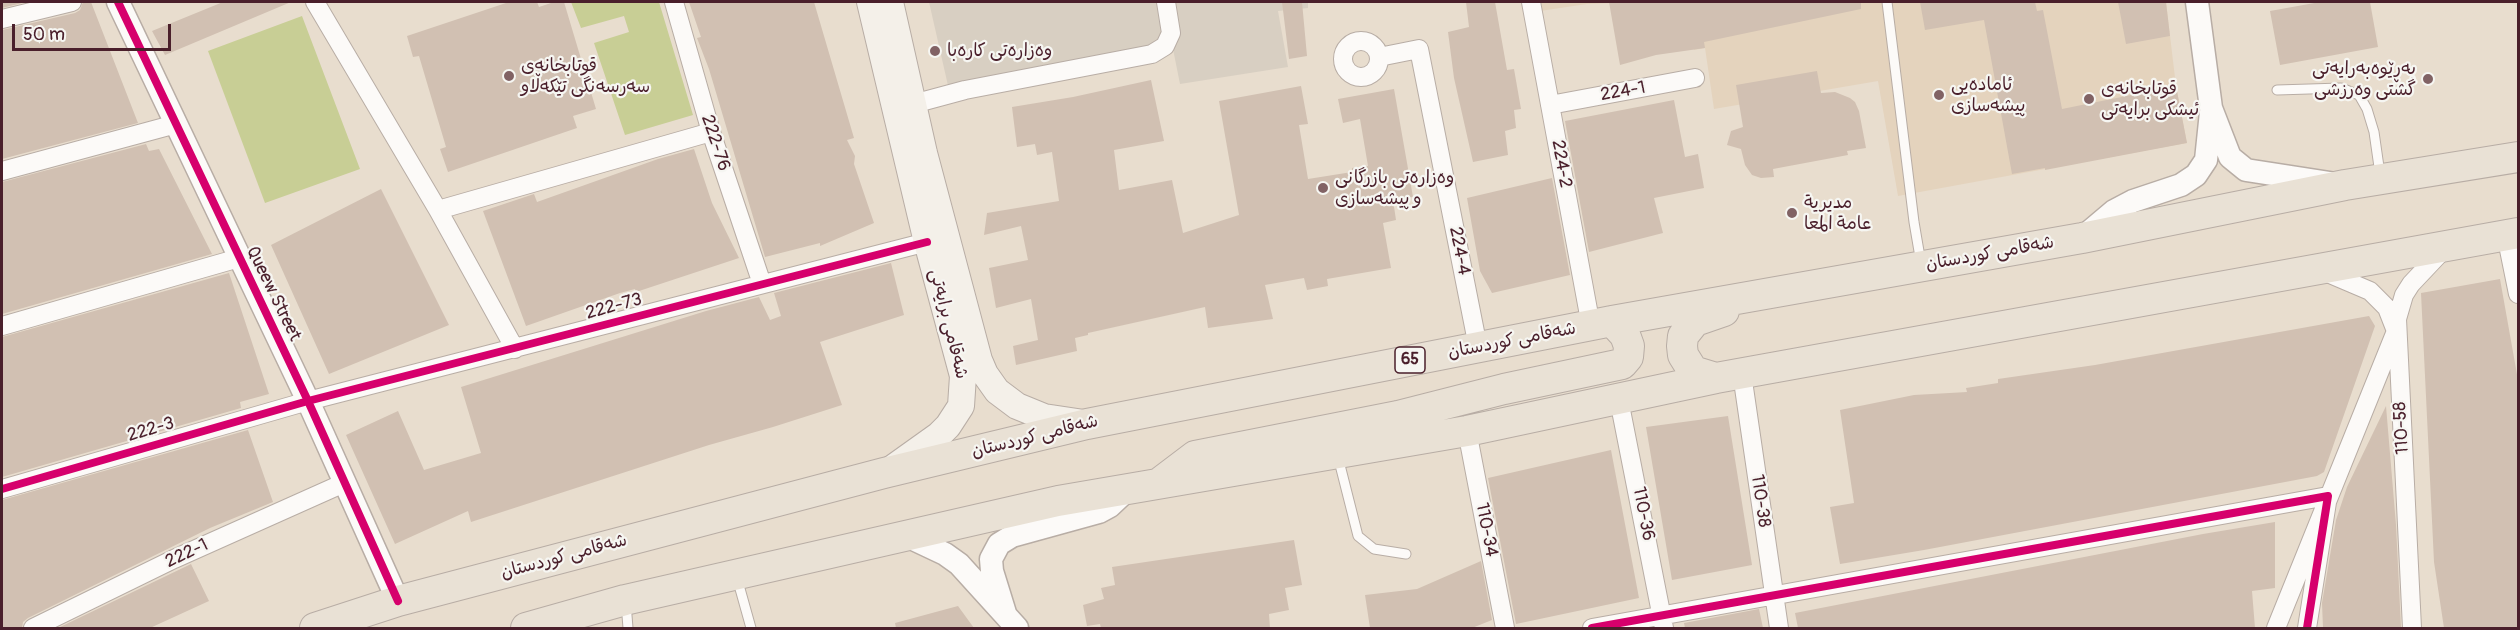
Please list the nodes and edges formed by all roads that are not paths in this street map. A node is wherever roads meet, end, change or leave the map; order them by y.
1 (72, 2) edge
2 (118, 2) edge
3 (315, 2) edge
4 (674, 2) edge
5 (870, 2) edge
6 (890, 2) edge
7 (1166, 2) edge
8 (1531, 2) edge
9 (1887, 2) edge
10 (2197, 2) edge
11 (2, 19) edge
12 (1379, 57) dead end
13 (1695, 78) dead end
14 (2277, 90) dead end
15 (913, 104) junction
16 (1550, 105) junction
17 (2211, 108) junction
18 (176, 124) junction
19 (711, 132) junction
20 (2518, 157) edge
21 (2, 171) edge
22 (2381, 179) junction
23 (2345, 185) junction
24 (438, 210) junction
25 (2512, 234) edge
26 (2082, 238) junction
27 (937, 239) junction
28 (2449, 245) junction
29 (239, 258) junction
30 (1921, 266) junction
31 (2318, 268) junction
32 (762, 284) junction
33 (1767, 293) junction
34 (2518, 294) edge
35 (1601, 323) junction
36 (2, 326) edge
37 (2396, 332) junction
38 (1478, 347) junction
39 (515, 349) junction
40 (1729, 376) junction
41 (1619, 400) junction
42 (308, 401) junction
43 (1087, 424) junction
44 (1467, 431) junction
45 (1337, 452) junction
46 (884, 473) junction
47 (344, 483) junction
48 (1158, 484) junction
49 (2, 489) edge
50 (1127, 490) junction
51 (2328, 496) junction
52 (909, 537) junction
53 (1406, 554) dead end
54 (736, 576) junction
55 (2410, 592) junction
56 (1774, 596) junction
57 (387, 605) junction
58 (627, 614) edge
59 (1011, 620) edge
60 (1663, 622) edge
61 (33, 628) edge
62 (315, 628) edge
63 (344, 628) edge
64 (527, 628) edge
65 (751, 628) edge
66 (1505, 628) edge
67 (1592, 628) edge
68 (1779, 628) edge
69 (2276, 628) edge
70 (2307, 628) edge
71 (2412, 628) edge
72 (2419, 628) edge

1 - 11 street
2 - 18 street, Queew Street
3 - 24 street
4 - 19 street, 222-76
5 - 27 main road, شەقامی برایەتی
6 - 15 main road, شەقامی برایەتی
7 - 15 street
8 - 16 street, 224-2
9 - 30 lane
10 - 17 street
12 - 38 street, 224-4
13 - 16 street, 224-1
14 - 22 lane
15 - 27 main road, شەقامی برایەتی
16 - 35 street, 224-2
17 - 23 street
17 - 26 street
18 - 21 street
18 - 29 street, Queew Street
19 - 24 street
19 - 32 street, 222-76
20 - 22 highway, شەقامی کوردستان / 65
22 - 23 highway, شەقامی کوردستان / 65
23 - 26 highway, شەقامی کوردستان / 65
24 - 39 street
25 - 28 highway
25 - 34 street
26 - 30 highway, شەقامی کوردستان / 65
27 - 32 street, 222-73
27 - 43 main road, شەقامی برایەتی
27 - 46 main road, شەقامی برایەتی
28 - 31 highway
28 - 37 street, 110-58
29 - 36 street
29 - 42 street, Queew Street
30 - 33 highway, شەقامی کوردستان / 65
31 - 37 street
31 - 40 highway
32 - 39 street, 222-73
33 - 35 highway, شەقامی کوردستان / 65
33 - 40 highway
35 - 38 highway, شەقامی کوردستان / 65
35 - 48 highway
37 - 51 street
37 - 55 street, 110-58
38 - 43 highway, شەقامی کوردستان / 65
39 - 42 street, 222-73
40 - 41 highway
40 - 56 street, 110-38
41 - 44 highway
41 - 60 street, 110-36
42 - 47 street, Queew Street
42 - 49 street, 222-3
43 - 46 highway, شەقامی کوردستان / 65
44 - 45 highway
44 - 66 street, 110-34
45 - 48 highway
45 - 53 lane
46 - 57 highway, شەقامی کوردستان / 65
47 - 57 street, Queew Street
47 - 61 street, 222-1
48 - 50 highway
50 - 52 highway
50 - 59 street
51 - 56 street
51 - 69 street
51 - 70 street
52 - 54 highway
52 - 59 street
54 - 58 highway
54 - 65 lane
55 - 71 street, 110-58
55 - 72 street
56 - 60 street
56 - 68 street, 110-38
57 - 62 highway, شەقامی کوردستان / 65
57 - 63 highway, شەقامی کوردستان / 65
58 - 64 highway
60 - 67 street

